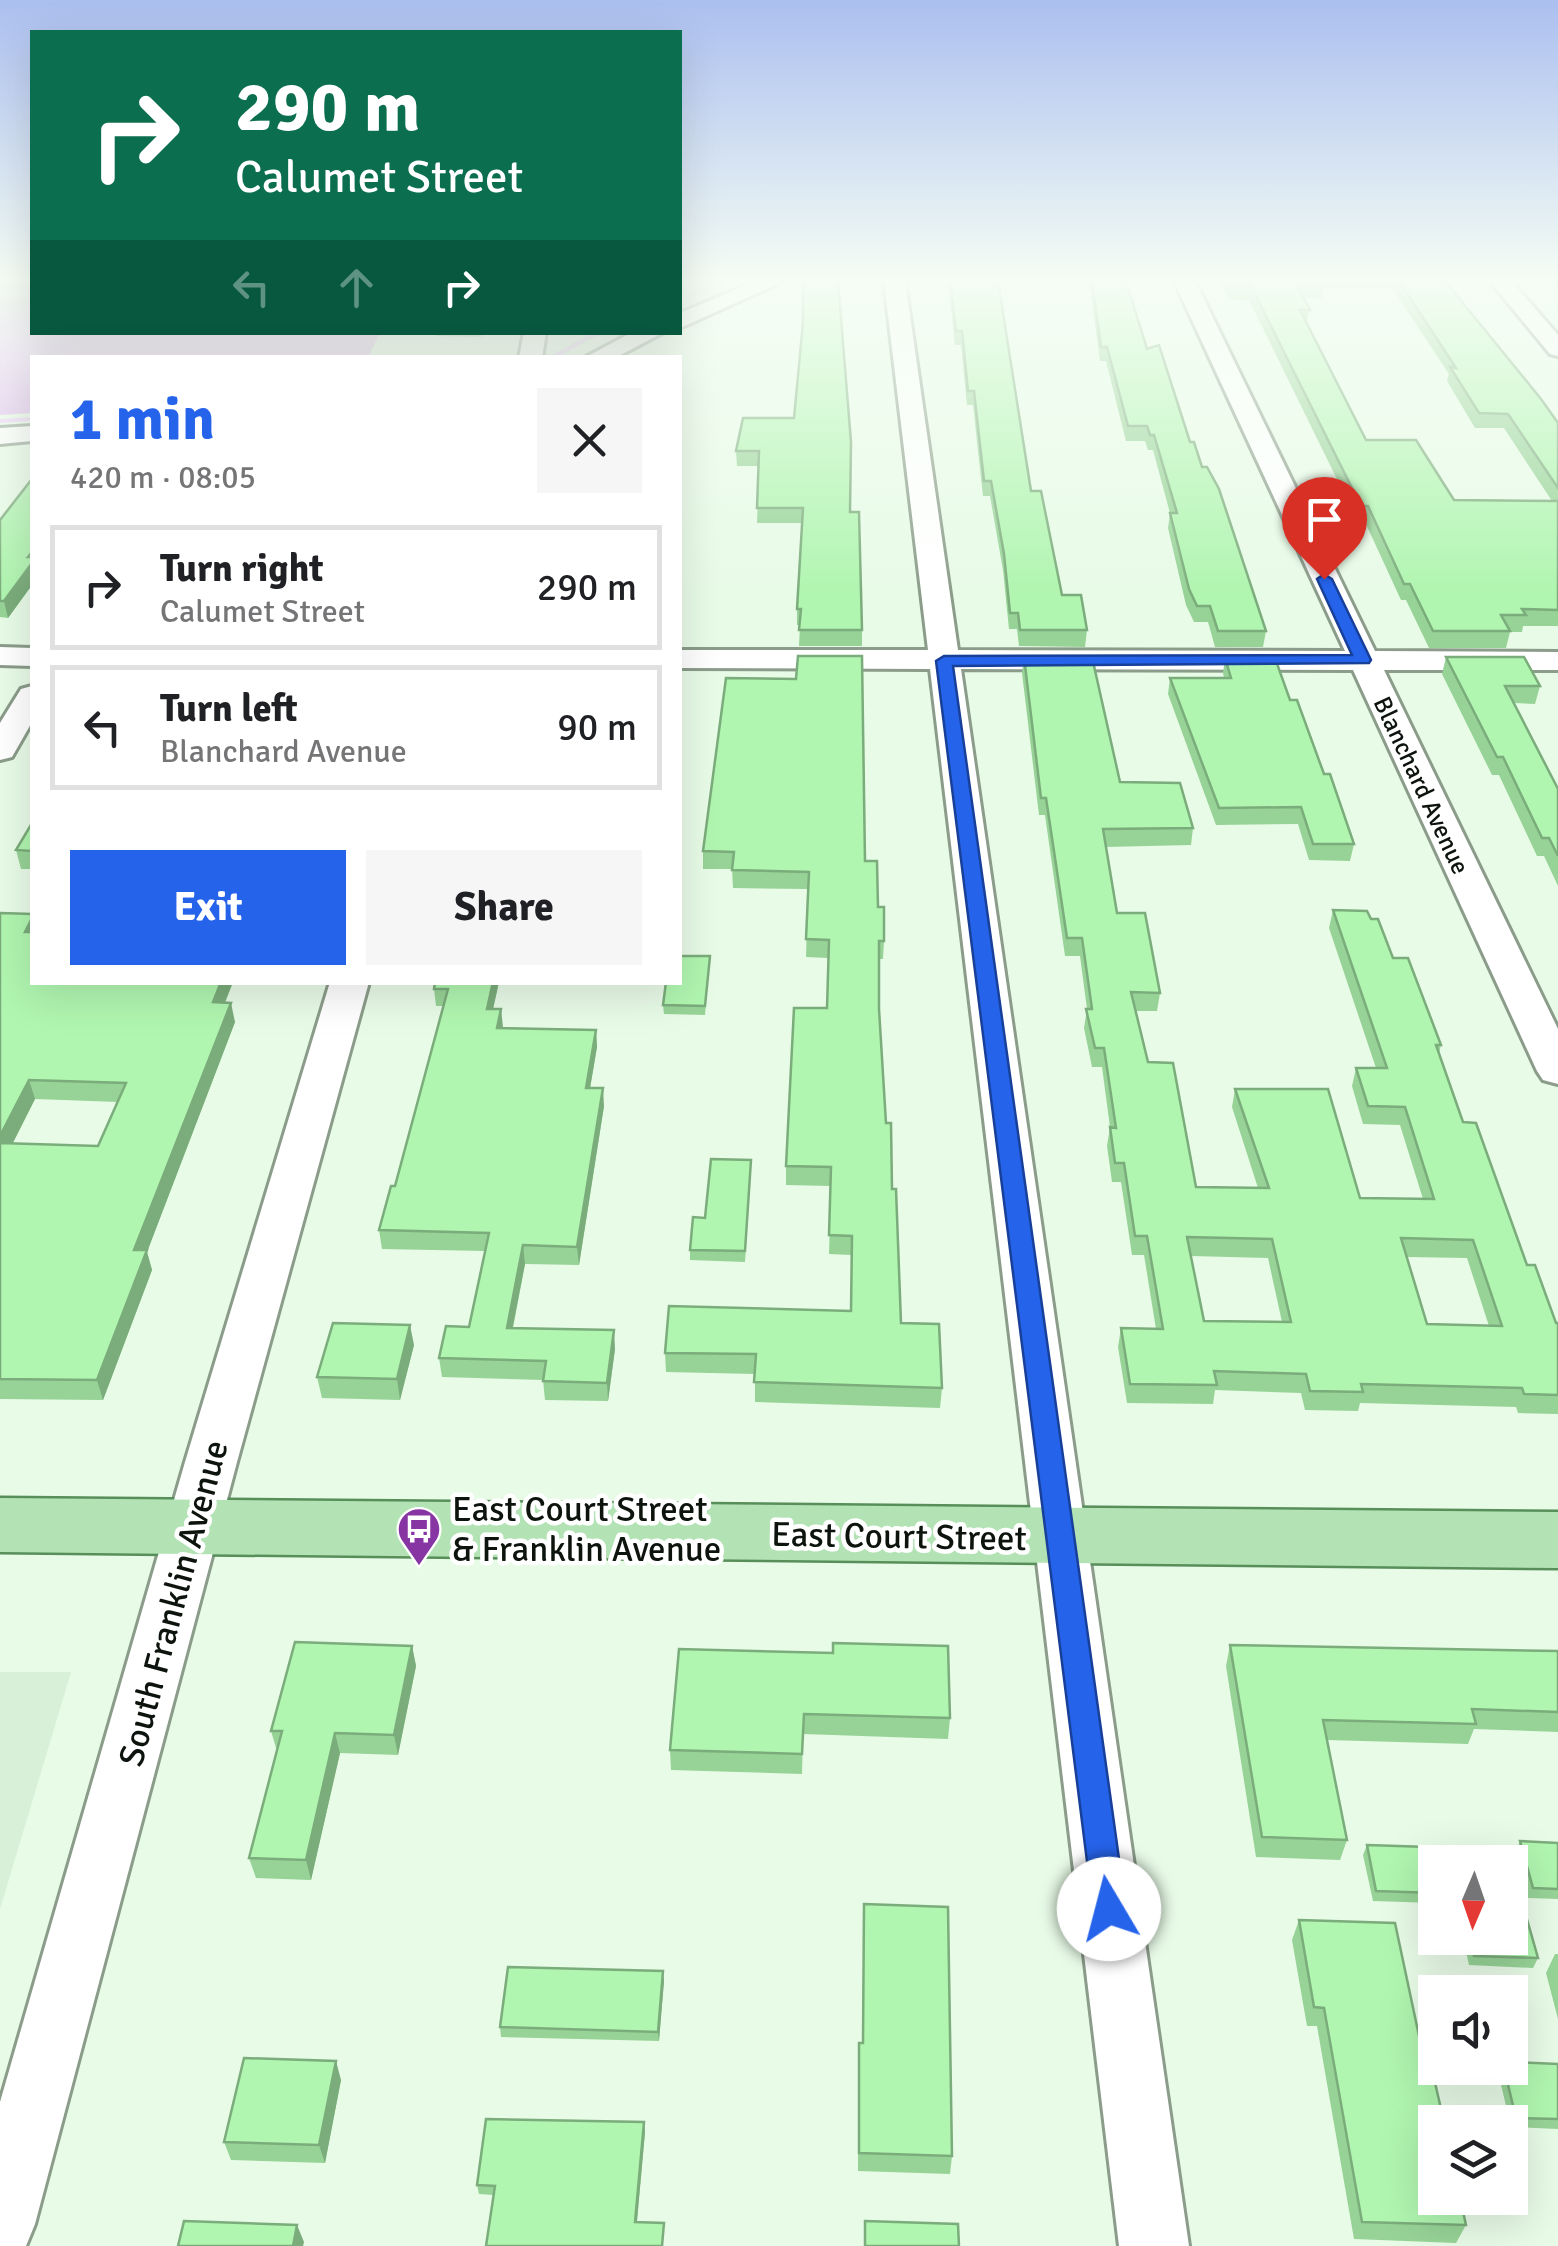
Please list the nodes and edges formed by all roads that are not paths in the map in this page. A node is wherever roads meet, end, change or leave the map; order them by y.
1 (908, 386) edge
2 (1234, 386) edge
3 (30, 434) edge
4 (0, 436) edge
5 (0, 656) edge
6 (30, 656) edge
7 (682, 659) edge
8 (1363, 660) junction
9 (1558, 660) edge
10 (944, 661) junction
11 (30, 699) edge
12 (0, 750) edge
13 (349, 985) edge
14 (1558, 1072) edge
15 (193, 1529) junction
16 (4, 1535) edge
17 (1060, 1538) junction
18 (1558, 1540) edge
19 (0, 2224) edge
20 (1154, 2246) edge

1 - 10 street
2 - 8 street, Blanchard Avenue
3 - 4 street
5 - 6 street
7 - 10 street
8 - 9 street
8 - 10 street
8 - 14 street, Blanchard Avenue
10 - 17 street
11 - 12 street
13 - 15 street, South Franklin Avenue
15 - 16 main road, East Court Street
15 - 17 main road, East Court Street
15 - 19 street, South Franklin Avenue
17 - 18 main road, East Court Street
17 - 20 street

